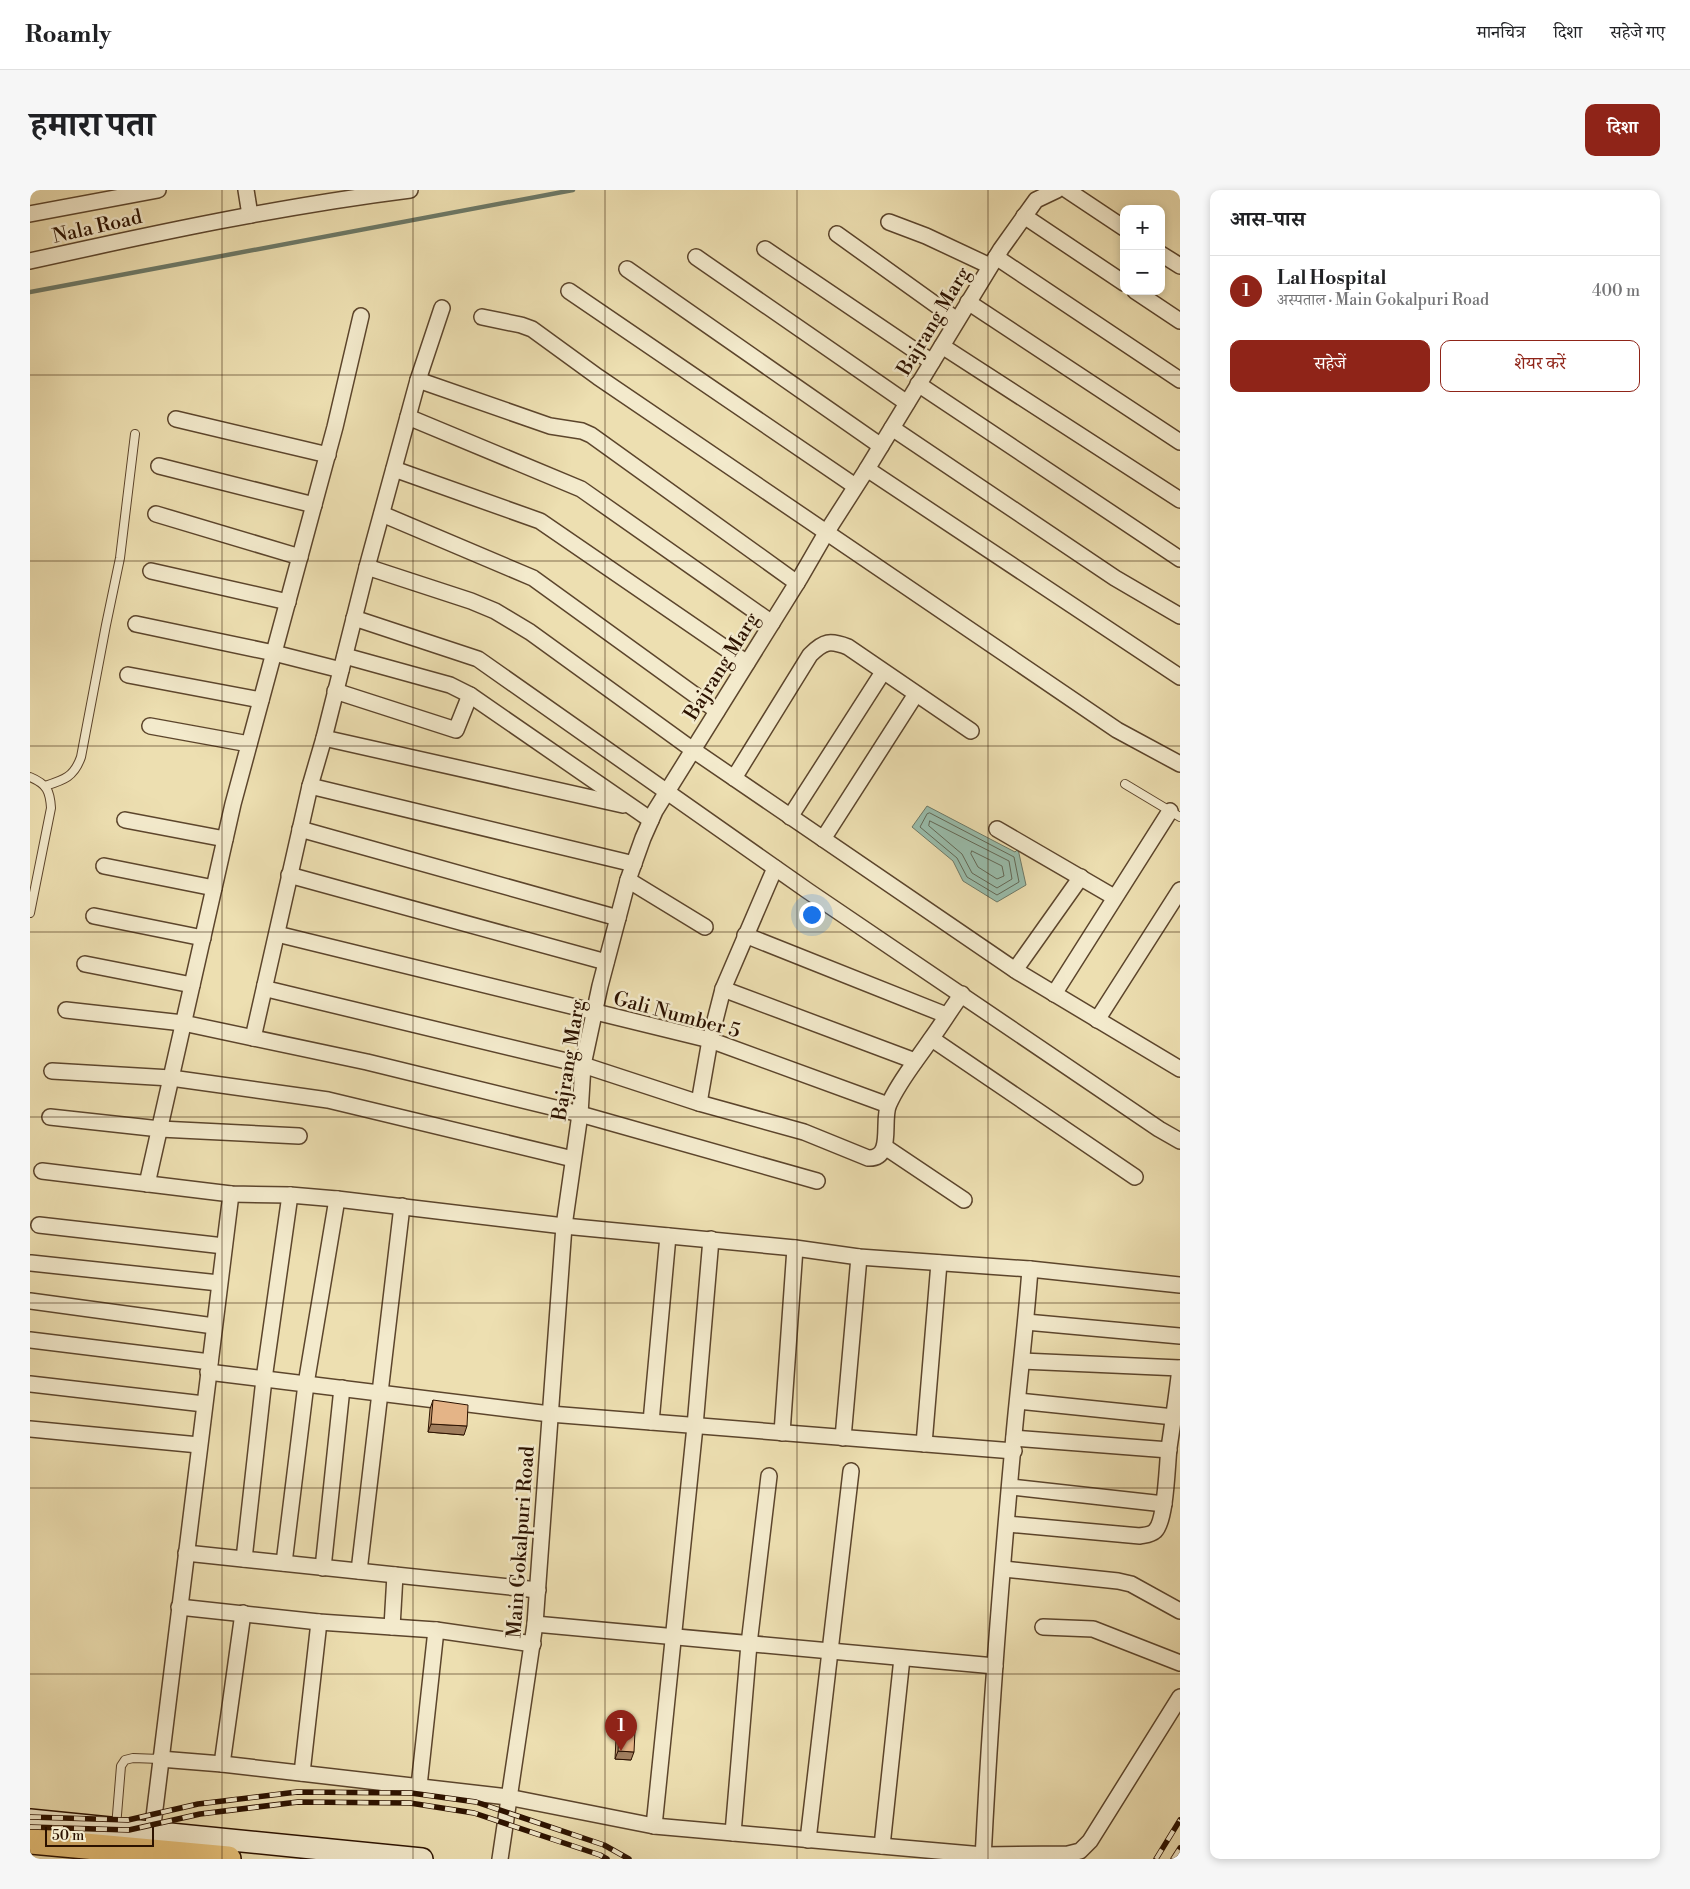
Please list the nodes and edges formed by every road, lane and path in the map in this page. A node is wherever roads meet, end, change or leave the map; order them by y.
1 (158, 190) edge
2 (246, 190) edge
3 (410, 190) edge
4 (1057, 190) edge
5 (1067, 190) edge
6 (30, 214) edge
7 (250, 215) junction
8 (1024, 216) junction
9 (889, 222) dead end
10 (1120, 225) edge
11 (837, 234) dead end
12 (765, 249) dead end
13 (696, 257) dead end
14 (1165, 257) edge
15 (30, 261) edge
16 (993, 262) junction
17 (1180, 266) edge
18 (627, 269) dead end
19 (1120, 281) edge
20 (569, 291) dead end
21 (1141, 295) edge
22 (968, 302) junction
23 (442, 308) dead end
24 (361, 316) dead end
25 (482, 317) dead end
26 (957, 320) junction
27 (1180, 322) edge
28 (942, 346) junction
29 (932, 362) junction
30 (418, 380) junction
31 (1180, 380) edge
32 (918, 384) junction
33 (907, 403) junction
34 (408, 418) junction
35 (176, 419) dead end
36 (892, 428) junction
37 (135, 434) dead end
38 (1180, 442) edge
39 (881, 446) junction
40 (328, 455) junction
41 (159, 466) dead end
42 (867, 469) junction
43 (394, 470) junction
44 (856, 486) junction
45 (1180, 500) edge
46 (314, 505) junction
47 (156, 514) dead end
48 (382, 514) junction
49 (826, 532) junction
50 (300, 557) junction
51 (1180, 558) edge
52 (367, 567) junction
53 (151, 571) dead end
54 (797, 583) junction
55 (288, 602) junction
56 (1180, 616) edge
57 (354, 618) junction
58 (772, 623) junction
59 (136, 624) dead end
60 (274, 653) junction
61 (343, 663) junction
62 (747, 663) junction
63 (884, 672) junction
64 (128, 675) dead end
65 (1180, 676) edge
66 (335, 691) junction
67 (916, 694) junction
68 (470, 695) junction
69 (262, 700) junction
70 (717, 711) junction
71 (150, 726) dead end
72 (971, 731) dead end
73 (324, 738) junction
74 (249, 744) junction
75 (693, 750) junction
76 (1180, 764) edge
77 (30, 778) edge
78 (734, 778) junction
79 (1125, 784) dead end
80 (45, 786) junction
81 (310, 786) junction
82 (667, 792) junction
83 (630, 806) junction
84 (1175, 814) edge
85 (790, 816) junction
86 (126, 820) dead end
87 (651, 820) junction
88 (300, 829) junction
89 (997, 829) dead end
90 (225, 839) junction
91 (823, 839) junction
92 (634, 864) junction
93 (104, 866) dead end
94 (775, 868) junction
95 (289, 875) junction
96 (1081, 877) junction
97 (628, 880) junction
98 (214, 888) junction
99 (1180, 890) edge
100 (1114, 897) junction
101 (30, 913) edge
102 (94, 916) dead end
103 (618, 918) junction
104 (705, 927) dead end
105 (277, 934) junction
106 (745, 935) junction
107 (203, 938) junction
108 (606, 962) junction
109 (85, 964) dead end
110 (1016, 970) junction
111 (192, 985) junction
112 (265, 985) junction
113 (723, 989) junction
114 (962, 994) junction
115 (1054, 994) junction
116 (66, 1010) dead end
117 (594, 1013) junction
118 (946, 1015) junction
119 (1097, 1020) junction
120 (184, 1023) junction
121 (253, 1038) junction
122 (932, 1039) junction
123 (710, 1040) junction
124 (915, 1061) junction
125 (583, 1066) junction
126 (1180, 1069) edge
127 (52, 1071) dead end
128 (171, 1078) junction
129 (699, 1103) junction
130 (888, 1105) junction
131 (580, 1114) junction
132 (50, 1117) dead end
133 (160, 1129) junction
134 (299, 1136) dead end
135 (1180, 1141) edge
136 (885, 1147) junction
137 (573, 1159) junction
138 (42, 1171) dead end
139 (1135, 1177) dead end
140 (818, 1181) dead end
141 (147, 1184) junction
142 (230, 1194) junction
143 (290, 1195) junction
144 (337, 1199) junction
145 (964, 1200) dead end
146 (402, 1206) junction
147 (39, 1225) dead end
148 (564, 1226) junction
149 (668, 1236) junction
150 (711, 1240) junction
151 (224, 1246) junction
152 (795, 1248) junction
153 (859, 1257) junction
154 (31, 1263) edge
155 (939, 1263) junction
156 (1030, 1269) junction
157 (220, 1283) junction
158 (1180, 1285) edge
159 (30, 1301) edge
160 (1026, 1322) junction
161 (214, 1326) junction
162 (1180, 1336) edge
163 (30, 1340) edge
164 (1022, 1361) junction
165 (209, 1367) junction
166 (1180, 1368) edge
167 (264, 1379) junction
168 (30, 1384) edge
169 (306, 1384) junction
170 (342, 1388) junction
171 (380, 1393) junction
172 (1018, 1401) junction
173 (204, 1404) junction
174 (550, 1414) junction
175 (1174, 1417) junction
176 (651, 1422) junction
177 (695, 1426) junction
178 (30, 1429) edge
179 (782, 1433) junction
180 (843, 1438) junction
181 (924, 1444) junction
182 (1014, 1444) junction
183 (199, 1446) junction
184 (1169, 1450) junction
185 (851, 1471) dead end
186 (769, 1476) dead end
187 (1011, 1487) junction
188 (1164, 1504) junction
189 (1007, 1524) junction
190 (186, 1553) junction
191 (244, 1559) junction
192 (284, 1563) junction
193 (323, 1568) junction
194 (1004, 1570) junction
195 (359, 1571) junction
196 (395, 1575) junction
197 (538, 1590) junction
198 (179, 1608) junction
199 (1180, 1611) edge
200 (243, 1613) junction
201 (319, 1622) junction
202 (535, 1624) junction
203 (392, 1627) junction
204 (1043, 1627) dead end
205 (436, 1630) junction
206 (674, 1637) junction
207 (533, 1644) junction
208 (749, 1644) junction
209 (830, 1652) junction
210 (902, 1658) junction
211 (1180, 1663) edge
212 (995, 1666) junction
213 (1180, 1697) edge
214 (160, 1759) junction
215 (222, 1764) junction
216 (302, 1773) junction
217 (419, 1786) junction
218 (508, 1797) junction
219 (30, 1820) edge
220 (654, 1826) junction
221 (116, 1829) junction
222 (152, 1832) junction
223 (733, 1833) junction
224 (808, 1840) junction
225 (30, 1841) edge
226 (882, 1846) junction
227 (983, 1857) edge
228 (228, 1859) edge
229 (422, 1859) edge
230 (500, 1859) edge

1 - 6 street
2 - 7 street
3 - 7 street, Nala Road
4 - 8 street, Bajrang Marg
5 - 10 street
7 - 15 street, Nala Road
8 - 16 street, Bajrang Marg
8 - 19 street
9 - 16 street
11 - 26 street
12 - 29 street
13 - 33 street
14 - 17 street
16 - 22 street, Bajrang Marg
16 - 31 street
18 - 39 street
20 - 44 street
21 - 27 street
22 - 26 street, Bajrang Marg
22 - 38 street
23 - 30 street
24 - 40 street
25 - 49 street
26 - 28 street, Bajrang Marg
28 - 29 street, Bajrang Marg
28 - 45 street
29 - 32 street, Bajrang Marg
30 - 34 street
30 - 54 street
32 - 33 street, Bajrang Marg
32 - 51 street
33 - 36 street, Bajrang Marg
34 - 43 street
34 - 58 street
35 - 40 street
36 - 39 street, Bajrang Marg
36 - 56 street
37 - 80 lane
39 - 42 street, Bajrang Marg
40 - 46 street
41 - 46 street
42 - 44 street, Bajrang Marg
42 - 65 street
43 - 48 street
43 - 62 street
44 - 49 street, Bajrang Marg
46 - 50 street
47 - 50 street
48 - 52 street
48 - 70 street
49 - 54 street, Bajrang Marg
49 - 76 street
50 - 55 street
52 - 57 street
52 - 75 street
53 - 55 street
54 - 58 street, Bajrang Marg
55 - 60 street
57 - 61 street
57 - 82 street
58 - 62 street, Bajrang Marg
59 - 60 street
60 - 61 street
60 - 69 street
61 - 66 street
61 - 68 street
62 - 70 street, Bajrang Marg
63 - 67 street
63 - 78 street
63 - 85 street
64 - 69 street
66 - 68 street
66 - 73 street
67 - 72 street
67 - 91 street
68 - 83 street
69 - 74 street
70 - 75 street, Bajrang Marg
71 - 74 street
73 - 81 street
73 - 83 street
74 - 90 street
75 - 78 street
75 - 82 street, Bajrang Marg
77 - 80 lane
78 - 85 street
79 - 84 lane
80 - 101 lane
81 - 88 street
81 - 92 street
82 - 87 street, Bajrang Marg
82 - 94 street
83 - 87 street
84 - 100 street
85 - 91 street
86 - 90 street
87 - 92 street, Bajrang Marg
88 - 95 street
88 - 103 street
89 - 96 street
90 - 98 street
91 - 110 street
92 - 97 street, Bajrang Marg
93 - 98 street
94 - 106 street
94 - 114 street
95 - 105 street
95 - 108 street
96 - 100 street
96 - 110 street
97 - 103 street, Bajrang Marg
97 - 104 street
98 - 107 street
99 - 119 street
100 - 115 street
102 - 107 street
103 - 108 street, Bajrang Marg
105 - 112 street
105 - 117 street, Gali Number 5
106 - 113 street
106 - 118 street
107 - 111 street
108 - 117 street, Bajrang Marg
109 - 111 street
110 - 115 street
111 - 120 street
112 - 121 street
112 - 125 street
113 - 123 street
113 - 124 street
114 - 118 street
114 - 135 street
115 - 119 street
116 - 120 street
117 - 123 street, Gali Number 5
117 - 125 street, Bajrang Marg
118 - 122 street
119 - 126 street
120 - 121 street
120 - 128 street
121 - 131 street
122 - 124 street
122 - 139 street
123 - 129 street
123 - 130 street, Gali Number 5
124 - 130 street
125 - 129 street
125 - 131 street, Bajrang Marg
127 - 128 street
128 - 133 street
128 - 137 street
129 - 136 street
130 - 136 street
131 - 137 street, Bajrang Marg
131 - 140 street
132 - 133 street
133 - 134 street
133 - 141 street
136 - 145 street
137 - 148 street, Bajrang Marg
138 - 141 street
141 - 142 street
142 - 143 street
142 - 151 street
143 - 144 street
143 - 167 street
144 - 146 street
144 - 169 street
146 - 148 street
146 - 171 street
147 - 151 street
148 - 149 street
148 - 174 street, Main Gokalpuri Road
149 - 150 street
149 - 176 street
150 - 152 street
150 - 177 street
151 - 157 street
152 - 153 street
152 - 179 street
153 - 155 street
153 - 180 street
154 - 157 street
155 - 156 street
155 - 181 street
156 - 158 street
156 - 160 street
157 - 161 street
159 - 161 street
160 - 162 street
160 - 164 street
161 - 165 street
163 - 165 street
164 - 166 street
164 - 172 street
165 - 167 street
165 - 173 street
166 - 175 street
167 - 169 street
167 - 191 street
168 - 173 street
169 - 170 street
169 - 192 street
170 - 171 street
170 - 193 street
171 - 174 street
171 - 195 street
172 - 175 street
172 - 182 street
173 - 183 street
174 - 176 street
174 - 197 street, Main Gokalpuri Road
175 - 184 street
176 - 177 street
177 - 179 street
177 - 206 street
178 - 183 street
179 - 180 street
180 - 181 street
181 - 182 street
182 - 184 street
182 - 187 street
183 - 190 street
184 - 188 street
185 - 209 street
186 - 208 street
187 - 188 street
187 - 189 street
188 - 189 street
189 - 194 street
190 - 191 street
190 - 198 street
191 - 192 street
192 - 193 street
193 - 195 street
194 - 199 street
194 - 212 street
195 - 196 street
196 - 197 street
196 - 203 street
197 - 202 street, Main Gokalpuri Road
198 - 200 street
198 - 214 street
200 - 201 street
200 - 215 street
201 - 203 street
201 - 216 street
202 - 206 street
202 - 207 street, Main Gokalpuri Road
203 - 205 street
204 - 211 street
205 - 207 street
205 - 217 street
206 - 208 street
206 - 220 street
207 - 218 street, Main Gokalpuri Road
208 - 209 street
208 - 223 street
209 - 210 street
209 - 224 street
210 - 212 street
210 - 226 street
212 - 227 street
213 - 227 street
214 - 215 street
214 - 221 lane
214 - 222 street
215 - 216 street
216 - 217 street
217 - 218 street
218 - 220 street
218 - 230 street, Main Gokalpuri Road
219 - 221 main road
220 - 223 street
221 - 222 main road
222 - 229 main road
223 - 224 street
224 - 226 street
225 - 228 highway
226 - 227 street

